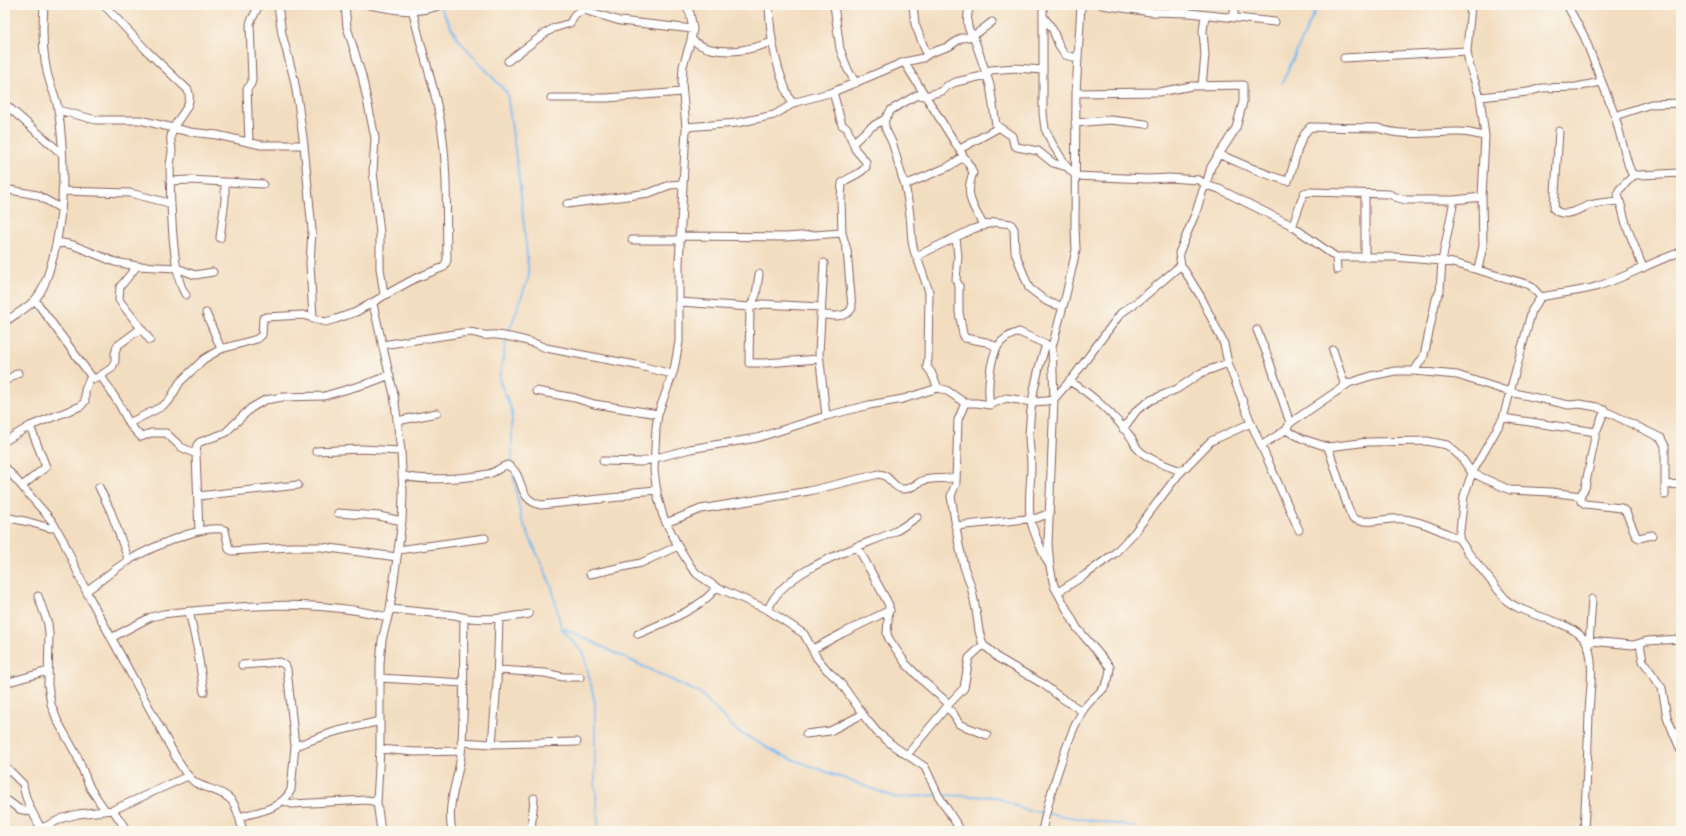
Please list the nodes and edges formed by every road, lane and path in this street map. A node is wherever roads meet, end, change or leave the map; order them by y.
1 (44, 5) edge
2 (104, 5) edge
3 (259, 5) edge
4 (278, 5) edge
5 (346, 5) edge
6 (369, 5) edge
7 (441, 5) edge
8 (685, 5) edge
9 (769, 5) edge
10 (834, 5) edge
11 (912, 5) edge
12 (970, 5) edge
13 (1043, 5) edge
14 (1081, 5) edge
15 (1102, 5) edge
16 (1234, 5) edge
17 (1470, 5) edge
18 (1567, 5) edge
19 (578, 8) edge
20 (414, 12) junction
21 (1205, 15) junction
22 (1043, 16) junction
23 (1234, 18) junction
24 (992, 22) dead end
25 (1275, 22) dead end
26 (692, 29) junction
27 (973, 35) junction
28 (691, 40) junction
29 (772, 42) junction
30 (1466, 51) junction
31 (927, 54) junction
32 (1077, 58) junction
33 (1344, 58) dead end
34 (508, 61) dead end
35 (904, 62) junction
36 (1042, 70) junction
37 (987, 74) junction
38 (1601, 82) junction
39 (856, 83) junction
40 (1202, 86) junction
41 (682, 92) junction
42 (833, 92) junction
43 (1076, 93) junction
44 (925, 96) junction
45 (1480, 97) junction
46 (551, 98) dead end
47 (1681, 103) edge
48 (5, 104) edge
49 (792, 104) junction
50 (58, 110) junction
51 (1614, 116) junction
52 (885, 119) junction
53 (1075, 123) junction
54 (1146, 124) dead end
55 (686, 126) junction
56 (172, 128) junction
57 (998, 128) junction
58 (1559, 130) dead end
59 (1485, 136) junction
60 (852, 141) junction
61 (249, 142) junction
62 (304, 145) junction
63 (960, 149) junction
64 (62, 154) junction
65 (1218, 154) junction
66 (966, 159) junction
67 (1067, 167) junction
68 (1681, 173) edge
69 (1634, 175) junction
70 (1076, 176) junction
71 (170, 181) junction
72 (225, 182) junction
73 (263, 184) dead end
74 (682, 184) junction
75 (905, 185) junction
76 (1206, 185) junction
77 (62, 191) junction
78 (6, 192) edge
79 (1365, 194) junction
80 (1482, 197) junction
81 (1454, 200) junction
82 (1619, 201) junction
83 (169, 203) junction
84 (567, 204) dead end
85 (60, 208) junction
86 (984, 226) junction
87 (1292, 227) junction
88 (842, 233) junction
89 (220, 238) dead end
90 (680, 238) junction
91 (956, 238) junction
92 (632, 240) dead end
93 (57, 242) junction
94 (1681, 252) edge
95 (1365, 256) junction
96 (1336, 258) junction
97 (918, 260) junction
98 (1442, 261) junction
99 (824, 263) dead end
100 (1181, 265) junction
101 (137, 266) junction
102 (177, 268) junction
103 (1643, 268) junction
104 (1478, 269) junction
105 (1338, 270) dead end
106 (212, 272) dead end
107 (759, 274) dead end
108 (186, 295) dead end
109 (384, 296) junction
110 (1540, 297) junction
111 (35, 300) junction
112 (680, 302) junction
113 (373, 304) junction
114 (1063, 306) junction
115 (750, 307) junction
116 (820, 310) junction
117 (206, 313) dead end
118 (313, 319) junction
119 (5, 322) edge
120 (140, 328) junction
121 (1257, 330) dead end
122 (150, 340) dead end
123 (382, 345) junction
124 (1049, 346) junction
125 (998, 347) junction
126 (221, 349) junction
127 (1333, 350) dead end
128 (819, 359) junction
129 (1040, 361) junction
130 (1052, 362) junction
131 (1228, 363) junction
132 (1414, 371) junction
133 (18, 373) dead end
134 (672, 374) junction
135 (390, 375) junction
136 (91, 376) junction
137 (101, 376) junction
138 (5, 381) edge
139 (1069, 381) junction
140 (1345, 386) junction
141 (938, 388) junction
142 (536, 391) dead end
143 (1510, 392) junction
144 (1054, 399) junction
145 (1032, 402) junction
146 (965, 404) junction
147 (990, 405) junction
148 (1604, 410) junction
149 (437, 413) dead end
150 (658, 414) junction
151 (826, 416) junction
152 (1503, 418) junction
153 (396, 421) junction
154 (129, 423) junction
155 (1251, 423) junction
156 (1290, 423) junction
157 (30, 426) junction
158 (1123, 429) junction
159 (1286, 430) junction
160 (1596, 432) junction
161 (5, 441) edge
162 (1262, 445) junction
163 (1328, 447) junction
164 (316, 451) dead end
165 (401, 451) junction
166 (196, 454) junction
167 (654, 460) junction
168 (603, 462) dead end
169 (5, 467) edge
170 (1182, 471) junction
171 (1472, 473) junction
172 (402, 475) junction
173 (956, 477) junction
174 (1681, 484) edge
175 (298, 485) dead end
176 (1666, 485) junction
177 (22, 486) junction
178 (99, 487) dead end
179 (657, 490) junction
180 (1665, 495) dead end
181 (198, 496) junction
182 (1580, 496) junction
183 (338, 513) dead end
184 (1050, 513) junction
185 (5, 517) edge
186 (917, 517) dead end
187 (1030, 519) junction
188 (402, 521) junction
189 (666, 522) junction
190 (955, 526) junction
191 (56, 528) junction
192 (1299, 530) dead end
193 (199, 531) junction
194 (1652, 535) dead end
195 (485, 538) dead end
196 (1459, 539) junction
197 (678, 546) junction
198 (857, 546) junction
199 (397, 554) junction
200 (129, 561) junction
201 (1050, 567) junction
202 (590, 574) dead end
203 (716, 587) junction
204 (86, 591) junction
205 (1058, 592) junction
206 (38, 596) dead end
207 (1592, 599) dead end
208 (390, 609) junction
209 (768, 610) junction
210 (890, 610) junction
211 (189, 611) junction
212 (529, 614) dead end
213 (387, 617) junction
214 (464, 618) junction
215 (499, 618) junction
216 (638, 634) dead end
217 (111, 638) junction
218 (1681, 639) edge
219 (1589, 644) junction
220 (1640, 644) junction
221 (983, 645) junction
222 (813, 650) junction
223 (242, 666) dead end
224 (48, 670) junction
225 (498, 670) junction
226 (580, 676) dead end
227 (380, 678) junction
228 (5, 682) edge
229 (464, 683) junction
230 (204, 692) dead end
231 (948, 706) junction
232 (1082, 710) junction
233 (863, 714) junction
234 (380, 721) junction
235 (806, 734) dead end
236 (988, 735) dead end
237 (461, 742) junction
238 (577, 742) dead end
239 (492, 744) junction
240 (295, 746) junction
241 (380, 749) junction
242 (461, 751) junction
243 (1681, 751) edge
244 (907, 755) junction
245 (5, 766) edge
246 (188, 776) junction
247 (534, 798) dead end
248 (284, 801) junction
249 (5, 802) edge
250 (377, 802) junction
251 (105, 810) junction
252 (113, 810) junction
253 (32, 812) junction
254 (239, 817) junction
255 (40, 830) edge
256 (127, 831) edge
257 (243, 831) edge
258 (381, 831) edge
259 (452, 831) edge
260 (531, 831) edge
261 (961, 831) edge
262 (1042, 831) edge
263 (1584, 831) edge

1 - 50 street
2 - 56 street
3 - 61 street
4 - 62 street
5 - 109 street
6 - 20 street
7 - 20 street
8 - 26 street
9 - 29 street
10 - 39 street
11 - 31 street
12 - 27 street
13 - 22 street
14 - 32 street
15 - 21 street
16 - 23 street
17 - 30 street
18 - 38 street
19 - 26 street
19 - 34 street
20 - 109 street
21 - 23 street
21 - 40 street
22 - 32 street
22 - 36 street
23 - 25 street
24 - 27 street
26 - 28 street
27 - 31 street
27 - 37 street
28 - 29 street
28 - 41 street
29 - 49 street
30 - 33 street
30 - 45 street
31 - 35 street
32 - 43 street
35 - 39 street
35 - 44 street
36 - 37 street
36 - 67 street
37 - 44 street
37 - 57 street
38 - 45 street
38 - 51 street
39 - 42 street
40 - 43 street
40 - 65 street
41 - 46 street
41 - 55 street
42 - 49 street
42 - 60 street
43 - 53 street
44 - 52 street
44 - 63 street
45 - 59 street
47 - 51 street
48 - 64 street
49 - 55 street
50 - 56 street
50 - 64 street
51 - 69 street
52 - 60 street
52 - 75 street
53 - 54 street
53 - 70 street
55 - 74 street
56 - 61 street
56 - 71 street
57 - 63 street
57 - 67 street
58 - 82 street
59 - 65 street
59 - 80 street
60 - 88 street
61 - 62 street
62 - 118 street
63 - 66 street
64 - 77 street
65 - 76 street
66 - 75 street
66 - 86 street
67 - 70 street
68 - 69 street
69 - 82 street
70 - 76 street
70 - 114 street
71 - 72 street
71 - 83 street
72 - 73 street
72 - 89 street
74 - 84 street
74 - 90 street
75 - 97 street
76 - 87 street
76 - 100 street
77 - 83 street
77 - 85 street
78 - 85 street
79 - 81 street
79 - 87 street
79 - 95 street
80 - 81 street
80 - 104 street
81 - 98 street
82 - 103 street
83 - 102 street
85 - 93 street
86 - 91 street
86 - 114 street
87 - 96 street
88 - 90 street
88 - 116 street
90 - 92 street
90 - 112 street
91 - 97 street
91 - 125 street
93 - 101 street
93 - 111 street
94 - 103 street
95 - 96 street
95 - 98 street
96 - 105 street
97 - 141 street
98 - 104 street
98 - 132 street
99 - 116 street
100 - 131 street
100 - 139 street
101 - 102 street
101 - 120 street
102 - 106 street
102 - 108 street
103 - 110 street
104 - 110 street
107 - 115 street
109 - 113 street
110 - 143 street
111 - 119 street
111 - 136 street
112 - 115 street
112 - 134 street
113 - 118 street
113 - 123 street
114 - 124 street
115 - 116 street
115 - 128 street
116 - 128 street
117 - 126 street
118 - 126 street
120 - 122 street
120 - 137 street
121 - 156 street
123 - 134 street
123 - 135 street
124 - 125 street
124 - 129 street
124 - 130 street
125 - 147 street
126 - 154 street
127 - 140 street
128 - 151 street
129 - 130 street
129 - 145 street
130 - 144 street
131 - 155 street
131 - 158 street
132 - 140 street
132 - 143 street
133 - 138 street
134 - 150 street
135 - 153 street
135 - 166 street
136 - 137 street
136 - 157 street
137 - 154 street
139 - 144 street
139 - 158 street
140 - 156 street
141 - 146 street
141 - 151 street
142 - 150 street
143 - 148 street
143 - 152 street
144 - 145 street
144 - 184 street
145 - 147 street
145 - 187 street
146 - 147 street
146 - 173 street
148 - 160 street
148 - 176 street
149 - 153 street
150 - 167 street
151 - 167 street
152 - 160 street
152 - 171 street
153 - 165 street
154 - 166 street
155 - 162 street
155 - 170 street
156 - 159 street
157 - 161 street
157 - 177 street
158 - 170 street
159 - 162 street
159 - 163 street
160 - 182 street
162 - 192 street
163 - 171 street
163 - 196 street
164 - 165 street
165 - 172 street
166 - 181 street
167 - 168 street
167 - 179 street
169 - 177 street
170 - 205 street
171 - 182 street
171 - 196 street
172 - 179 street
172 - 188 street
173 - 189 street
173 - 190 street
174 - 176 street
175 - 181 street
176 - 180 street
177 - 191 street
178 - 200 street
179 - 189 street
181 - 193 street
182 - 194 street
183 - 188 street
184 - 187 street
184 - 201 street
185 - 191 street
186 - 198 street
187 - 190 street
187 - 201 street
188 - 199 street
189 - 197 street
190 - 221 street
191 - 204 street
193 - 199 street
193 - 200 street
195 - 199 street
196 - 219 street
197 - 202 street
197 - 203 street
198 - 209 street
198 - 210 street
199 - 208 street
200 - 204 street
201 - 205 street
203 - 209 street
203 - 216 street
204 - 217 street
205 - 232 street
206 - 224 street
207 - 219 street
208 - 213 street
208 - 214 street
209 - 222 street
210 - 222 street
210 - 231 street
211 - 213 street
211 - 217 street
211 - 230 street
212 - 215 street
213 - 227 street
214 - 215 street
214 - 229 street
215 - 225 street
217 - 246 street
218 - 220 street
219 - 220 street
219 - 263 street
220 - 243 street
221 - 231 street
221 - 232 street
222 - 233 street
223 - 240 street
224 - 228 street
224 - 251 street
225 - 226 street
225 - 239 street
227 - 229 street
227 - 234 street
229 - 237 street
231 - 236 street
231 - 244 street
232 - 262 street
233 - 235 street
233 - 244 street
234 - 240 street
234 - 241 street
237 - 239 street
237 - 242 street
238 - 239 street
240 - 248 street
241 - 242 street
241 - 250 street
242 - 259 street
244 - 261 street
245 - 253 street
246 - 252 street
246 - 254 street
247 - 260 street
248 - 250 street
248 - 254 street
249 - 253 street
250 - 258 street
251 - 252 street
251 - 255 street
252 - 256 street
253 - 255 street
254 - 257 street

